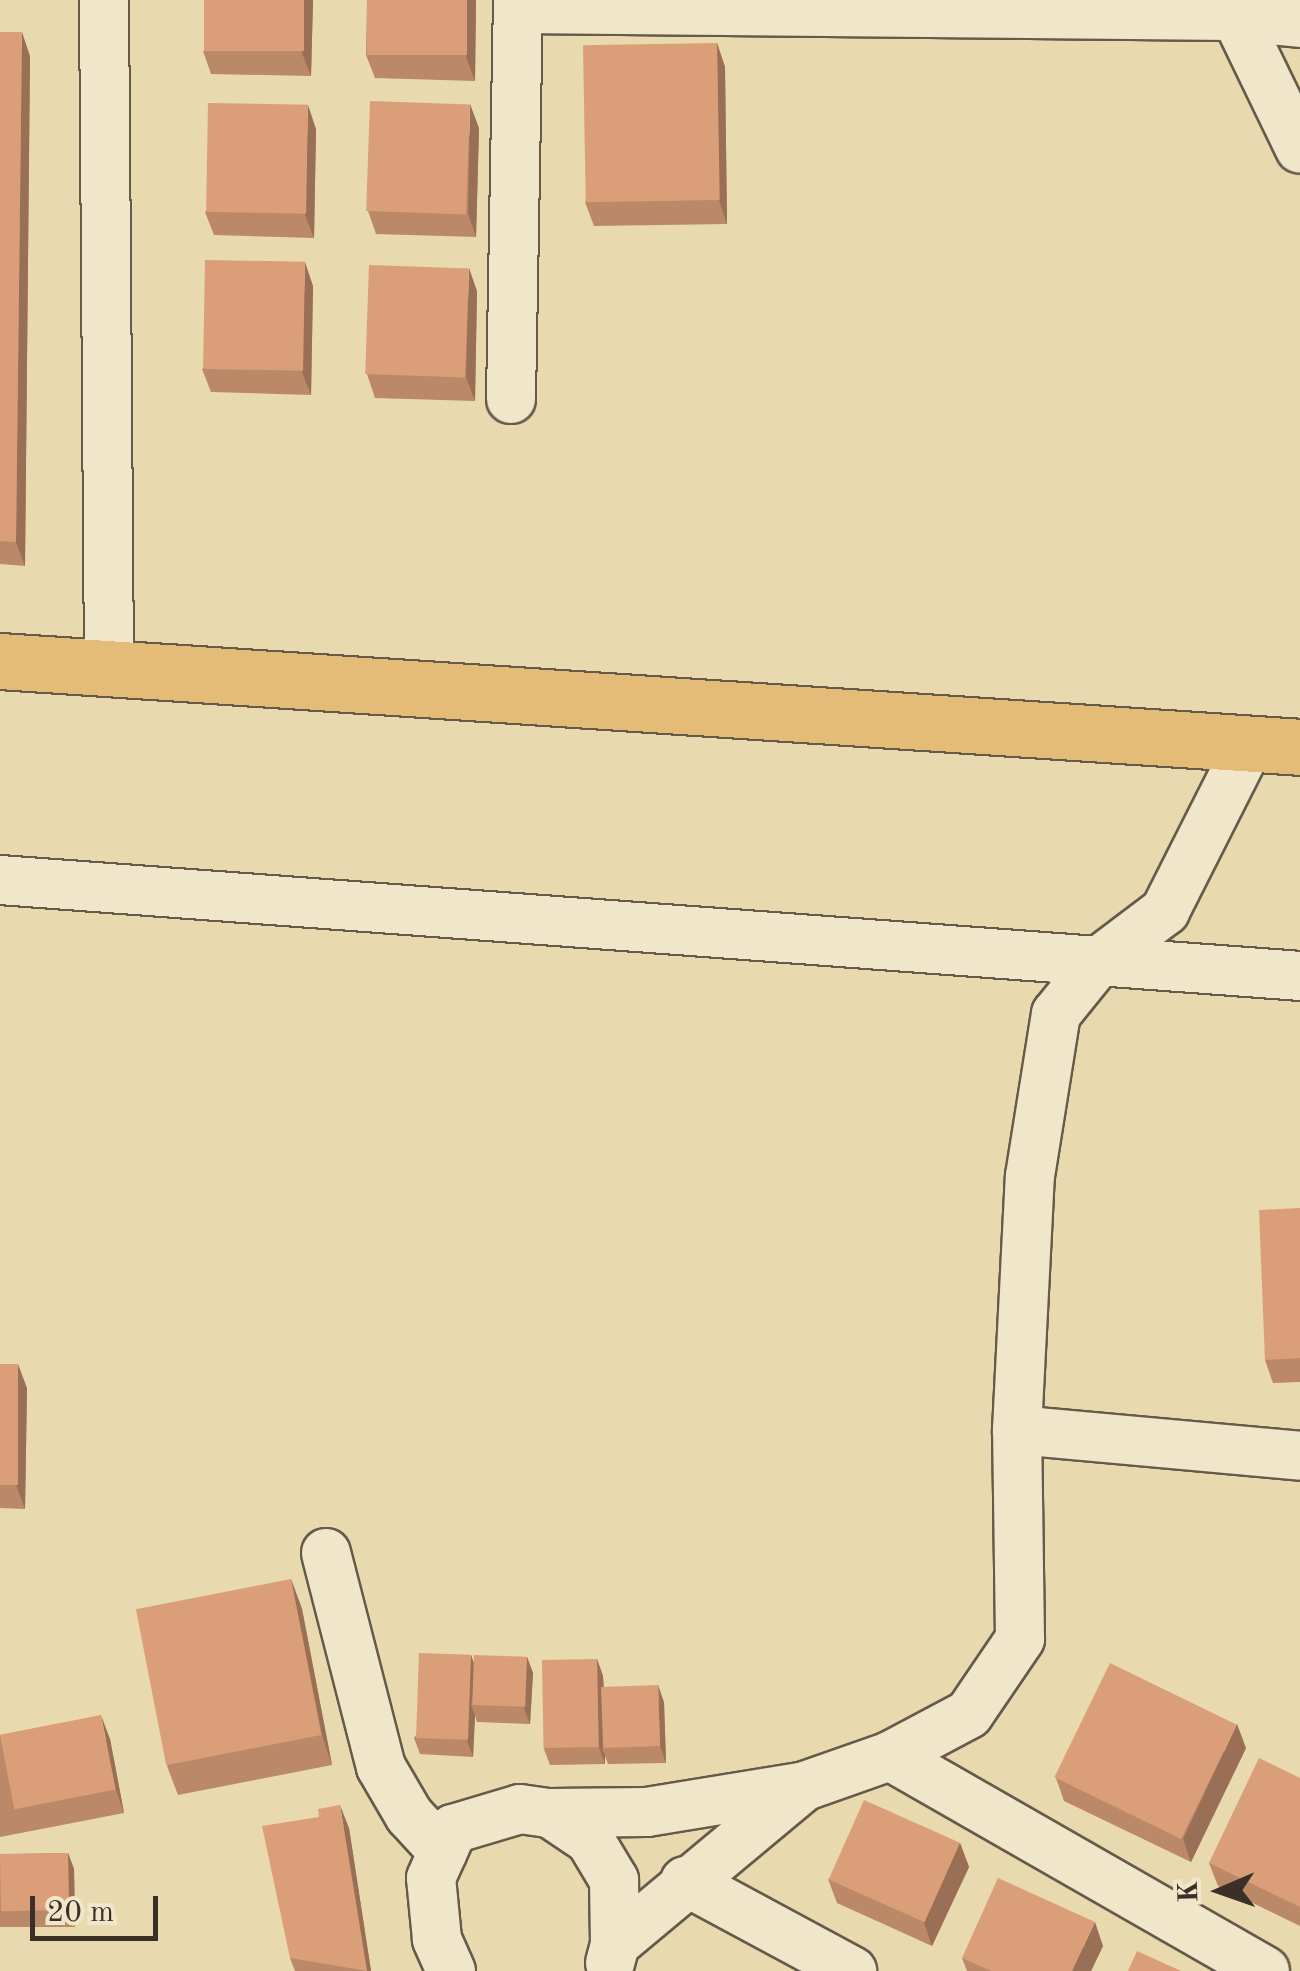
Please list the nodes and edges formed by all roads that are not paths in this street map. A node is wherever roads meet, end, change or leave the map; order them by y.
1 (104, 0) edge
2 (518, 5) edge
3 (1230, 8) edge
4 (1300, 23) edge
5 (1300, 150) edge
6 (511, 399) dead end
7 (0, 661) edge
8 (109, 669) junction
9 (1275, 745) edge
10 (0, 880) edge
11 (1099, 961) junction
12 (1300, 976) edge
13 (1016, 1430) junction
14 (1300, 1456) edge
15 (326, 1553) dead end
16 (890, 1756) junction
17 (805, 1786) junction
18 (550, 1813) junction
19 (443, 1852) junction
20 (686, 1881) junction
21 (611, 1958) edge
22 (451, 1971) edge
23 (852, 1971) edge
24 (1265, 1971) edge

1 - 8 street
2 - 3 street
2 - 6 street
3 - 4 street
3 - 5 street
7 - 8 main road
8 - 9 main road
9 - 11 street
10 - 11 street
11 - 12 street
11 - 13 street
13 - 14 street
13 - 16 street
15 - 19 street
16 - 17 street
16 - 24 street
17 - 18 street
17 - 20 street
18 - 19 street
18 - 21 street
19 - 22 street
20 - 21 street
20 - 23 street

